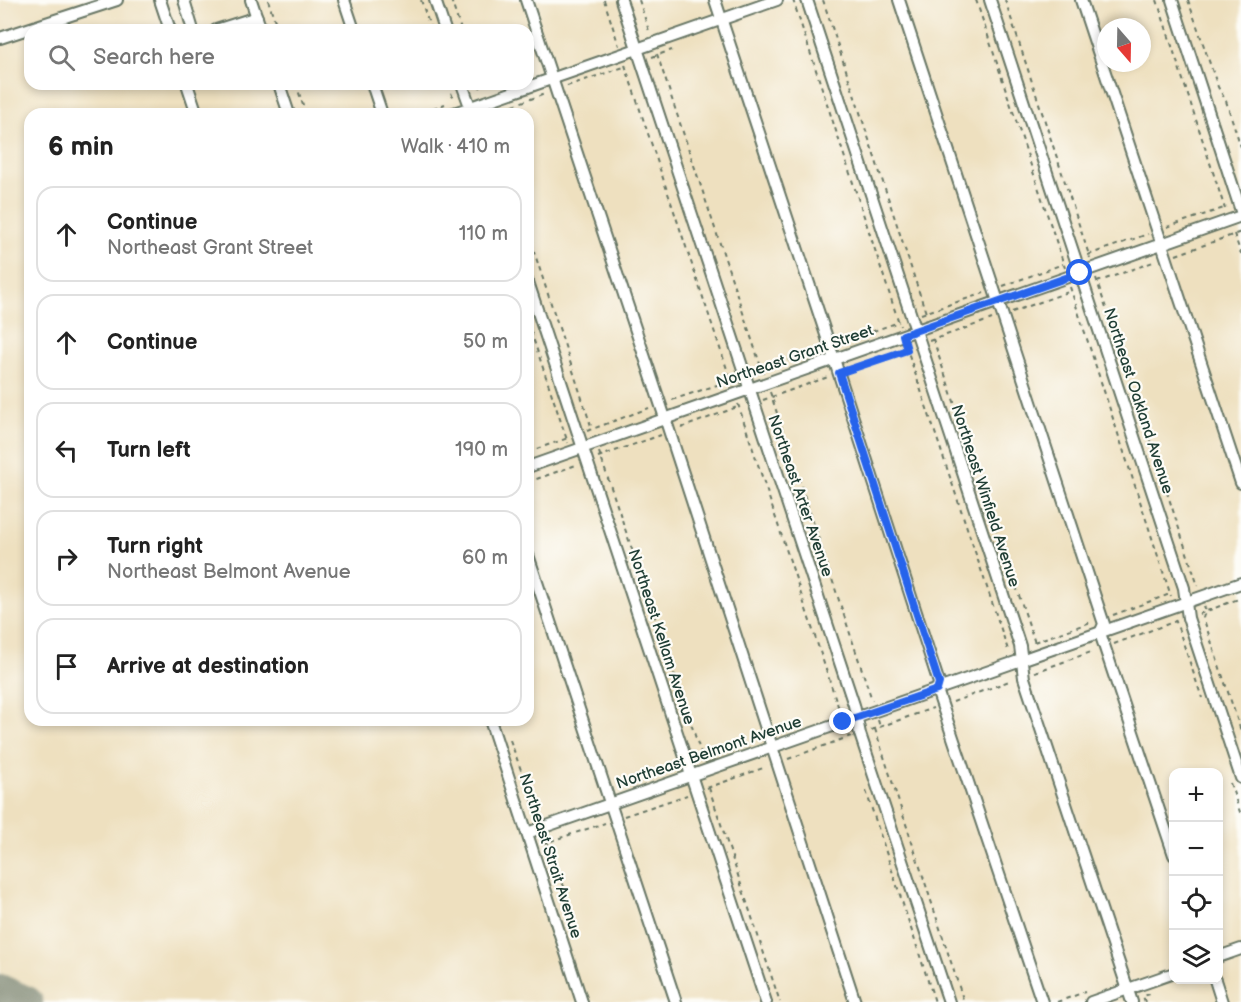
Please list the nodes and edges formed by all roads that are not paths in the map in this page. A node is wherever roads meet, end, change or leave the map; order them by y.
1 (117, 0) edge
2 (160, 0) edge
3 (184, 0) edge
4 (251, 0) edge
5 (344, 0) edge
6 (435, 0) edge
7 (526, 0) edge
8 (621, 0) edge
9 (715, 0) edge
10 (777, 0) edge
11 (807, 0) edge
12 (899, 0) edge
13 (990, 0) edge
14 (1081, 0) edge
15 (1172, 0) edge
16 (257, 17) junction
17 (721, 19) junction
18 (43, 24) edge
19 (168, 24) edge
20 (191, 24) edge
21 (235, 24) edge
22 (259, 24) edge
23 (352, 24) edge
24 (443, 24) edge
25 (534, 24) edge
26 (534, 24) edge
27 (24, 30) edge
28 (0, 38) edge
29 (637, 49) junction
30 (552, 79) junction
31 (534, 86) edge
32 (189, 90) edge
33 (281, 90) edge
34 (374, 90) edge
35 (464, 90) edge
36 (524, 90) edge
37 (195, 108) edge
38 (287, 108) edge
39 (380, 108) edge
40 (470, 108) edge
41 (479, 108) edge
42 (1239, 207) edge
43 (1241, 216) edge
44 (1161, 244) junction
45 (1080, 273) junction
46 (534, 300) edge
47 (998, 302) junction
48 (915, 331) junction
49 (834, 359) junction
50 (748, 389) junction
51 (665, 418) junction
52 (583, 447) junction
53 (534, 464) edge
54 (1241, 483) edge
55 (534, 573) edge
56 (1241, 583) edge
57 (1186, 602) junction
58 (1100, 633) junction
59 (1021, 660) junction
60 (937, 690) junction
61 (857, 718) junction
62 (492, 726) edge
63 (773, 747) junction
64 (691, 776) junction
65 (1241, 778) edge
66 (611, 803) junction
67 (527, 833) junction
68 (1169, 843) edge
69 (1241, 949) edge
70 (1223, 955) edge
71 (1169, 974) edge
72 (1216, 984) edge
73 (1128, 989) junction
74 (582, 1002) edge
75 (676, 1002) edge
76 (766, 1002) edge
77 (855, 1002) edge
78 (949, 1002) edge
79 (1042, 1002) edge
80 (1091, 1002) edge
81 (1132, 1002) edge
82 (1222, 1002) edge

1 - 18 street
2 - 19 street
3 - 20 street
4 - 16 street
5 - 23 street
6 - 24 street
7 - 26 street
8 - 29 street, Northeast Arter Avenue
9 - 17 street
10 - 17 street
11 - 48 street, Northeast Winfield Avenue
12 - 47 street
13 - 45 street, Northeast Oakland Avenue
14 - 44 street
15 - 42 street
16 - 21 street
16 - 22 street
17 - 29 street
17 - 49 street
25 - 30 street
27 - 28 street
29 - 30 street
29 - 50 street, Northeast Arter Avenue
30 - 31 street
30 - 51 street
32 - 37 street
33 - 38 street
34 - 39 street
35 - 40 street
36 - 41 street
43 - 44 street, Northeast Grant Street
44 - 45 street, Northeast Grant Street
44 - 54 street
45 - 47 street, Northeast Grant Street
45 - 57 street, Northeast Oakland Avenue
46 - 52 street, Northeast Kellam Avenue
47 - 48 street, Northeast Grant Street
47 - 58 street
48 - 49 street, Northeast Grant Street
48 - 59 street, Northeast Winfield Avenue
49 - 50 street, Northeast Grant Street
49 - 60 street
50 - 51 street, Northeast Grant Street
50 - 61 street, Northeast Arter Avenue
51 - 52 street, Northeast Grant Street
51 - 63 street
52 - 53 street, Northeast Grant Street
52 - 64 street, Northeast Kellam Avenue
55 - 66 street
56 - 57 street, Northeast Belmont Avenue
57 - 58 street, Northeast Belmont Avenue
57 - 65 street, Northeast Oakland Avenue
58 - 59 street, Northeast Belmont Avenue
58 - 68 street
59 - 60 street, Northeast Belmont Avenue
59 - 73 street, Northeast Winfield Avenue
60 - 61 street, Northeast Belmont Avenue
60 - 79 street
61 - 63 street, Northeast Belmont Avenue
61 - 78 street, Northeast Arter Avenue
62 - 67 street, Northeast Strait Avenue
63 - 64 street, Northeast Belmont Avenue
63 - 77 street
64 - 66 street, Northeast Belmont Avenue
64 - 76 street, Northeast Kellam Avenue
66 - 67 street, Northeast Belmont Avenue
66 - 75 street
67 - 74 street, Northeast Strait Avenue
69 - 70 street
71 - 73 street
72 - 82 street
73 - 80 street
73 - 81 street, Northeast Winfield Avenue

